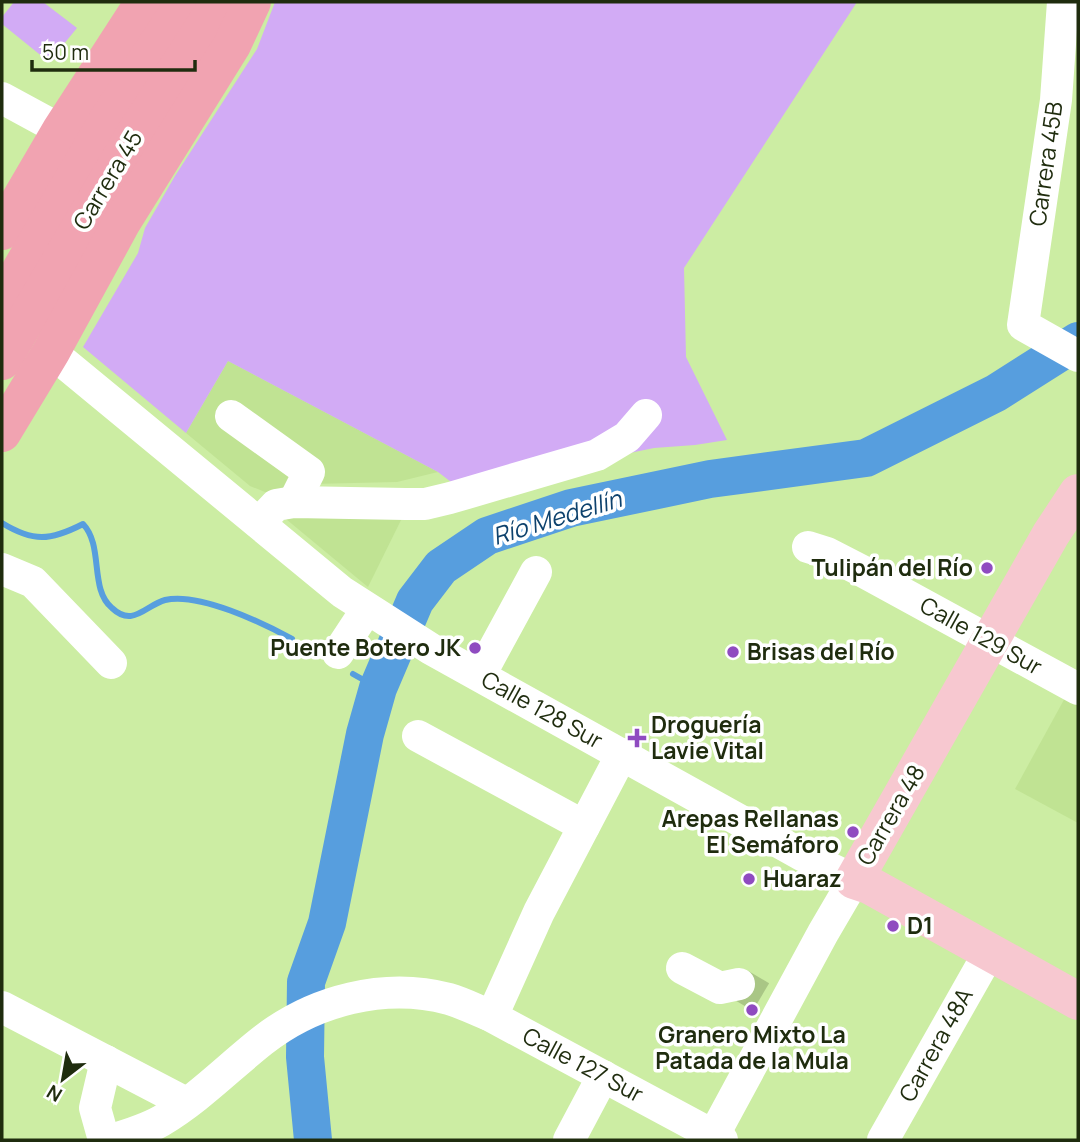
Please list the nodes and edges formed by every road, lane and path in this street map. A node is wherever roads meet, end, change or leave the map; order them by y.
1 (144, 2) edge
2 (185, 2) edge
3 (220, 2) edge
4 (252, 2) edge
5 (1063, 2) edge
6 (2, 99) edge
7 (61, 130) junction
8 (47, 234) edge
9 (2, 300) edge
10 (2, 331) edge
11 (51, 350) junction
12 (1078, 356) edge
13 (2, 361) edge
14 (646, 415) dead end
15 (231, 416) dead end
16 (2, 433) edge
17 (1078, 493) edge
18 (294, 502) junction
19 (259, 523) junction
20 (808, 547) dead end
21 (2, 569) edge
22 (536, 572) dead end
23 (373, 613) junction
24 (990, 641) junction
25 (338, 653) dead end
26 (111, 663) dead end
27 (480, 675) junction
28 (1078, 689) edge
29 (418, 736) dead end
30 (622, 754) junction
31 (584, 826) junction
32 (854, 880) junction
33 (990, 951) junction
34 (682, 968) dead end
35 (761, 996) junction
36 (1078, 1001) edge
37 (2, 1007) edge
38 (489, 1015) junction
39 (106, 1061) junction
40 (603, 1076) junction
41 (191, 1099) junction
42 (165, 1131) edge
43 (715, 1139) edge
44 (104, 1140) edge
45 (111, 1140) edge
46 (569, 1140) edge
47 (883, 1140) edge

1 - 7 highway
2 - 8 highway, Carrera 45
3 - 8 highway, Carrera 45
4 - 8 highway
5 - 12 street, Carrera 45B
6 - 7 street
7 - 8 highway
8 - 9 highway, Carrera 45
8 - 11 highway
8 - 13 highway, Carrera 45
9 - 11 street, Calle 128 Sur
10 - 11 street, Calle 128 Sur
11 - 16 highway
11 - 19 street, Calle 128 Sur
14 - 18 street
15 - 18 street
17 - 24 main road, Carrera 48
18 - 19 street
19 - 23 street, Calle 128 Sur
20 - 24 street, Calle 129 Sur
21 - 26 street
22 - 27 street
23 - 25 street
23 - 27 street, Calle 128 Sur
24 - 28 street, Calle 129 Sur
24 - 32 main road, Carrera 48
27 - 30 street, Calle 128 Sur
29 - 31 street
30 - 31 street
30 - 32 street, Calle 128 Sur
31 - 38 street
32 - 33 main road, Calle 128 Sur
32 - 35 street, Carrera 48
33 - 36 main road, Calle 128 Sur
33 - 47 street, Carrera 48A
34 - 35 street
35 - 43 street, Carrera 48
37 - 39 street
38 - 40 street, Calle 127 Sur
38 - 41 street, Calle 127 Sur
39 - 41 street
39 - 44 street
40 - 43 street, Calle 127 Sur
40 - 46 street
41 - 42 street, Calle 127 Sur
42 - 45 street, Calle 127 Sur

